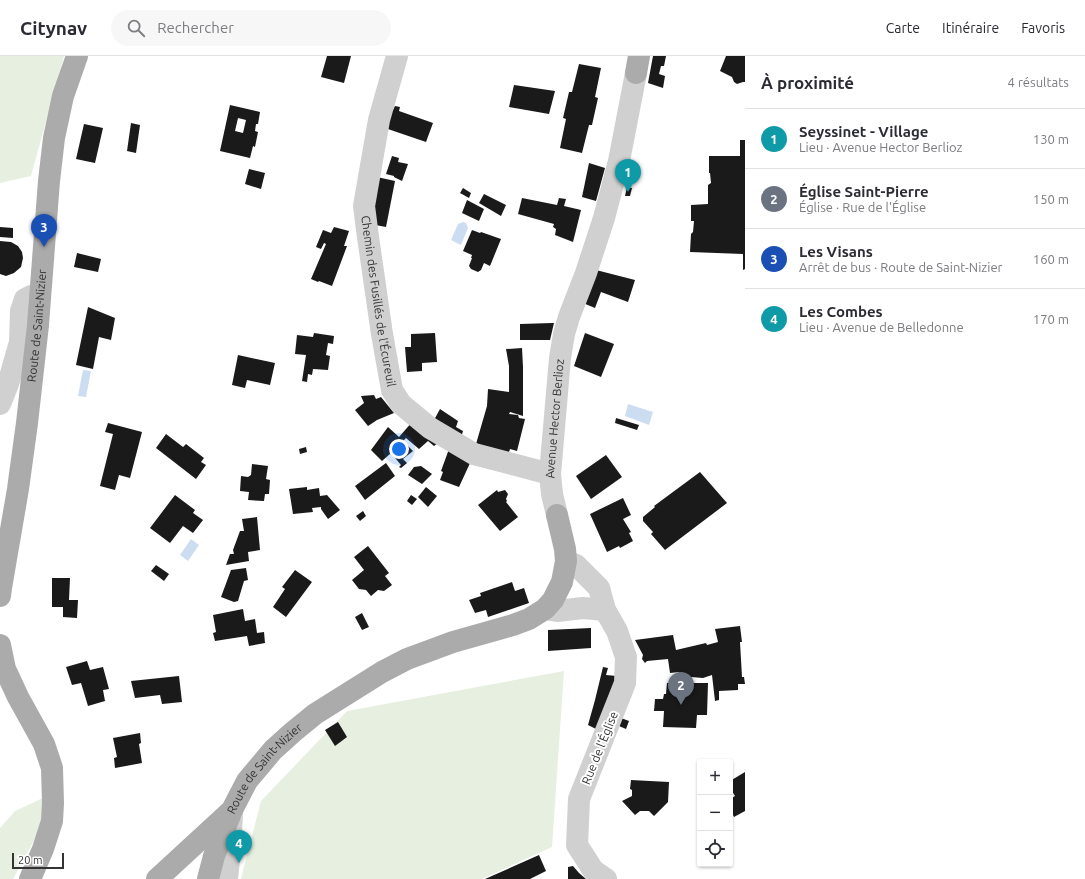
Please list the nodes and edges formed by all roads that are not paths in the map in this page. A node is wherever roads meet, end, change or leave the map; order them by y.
1 (77, 56) edge
2 (397, 56) edge
3 (638, 65) edge
4 (40, 297) junction
5 (0, 404) edge
6 (550, 474) junction
7 (557, 516) joint
8 (566, 561) junction
9 (0, 596) edge
10 (545, 609) junction
11 (605, 610) junction
12 (0, 646) edge
13 (382, 672) joint
14 (232, 810) junction
15 (214, 856) junction
16 (29, 877) edge
17 (157, 879) edge
18 (198, 879) edge
19 (208, 879) edge
20 (227, 879) edge
21 (606, 879) edge

1 - 4 main road, Route de Saint-Nizier
2 - 6 street, Chemin des Fusillés de l'Écureuil
3 - 6 street, Avenue Hector Berlioz
4 - 5 street
4 - 9 main road, Route de Saint-Nizier
6 - 7 street, Avenue Hector Berlioz
7 - 8 main road, Avenue Hector Berlioz
8 - 10 main road, Avenue Hector Berlioz
8 - 11 street, Rue de l'Église
10 - 11 street
10 - 13 main road, Avenue Hector Berlioz
11 - 21 street, Rue de l'Église
12 - 16 main road
13 - 14 main road, Route de Saint-Nizier
14 - 15 main road
14 - 17 main road, Route de Saint-Nizier
14 - 20 street
15 - 18 street
15 - 19 main road

